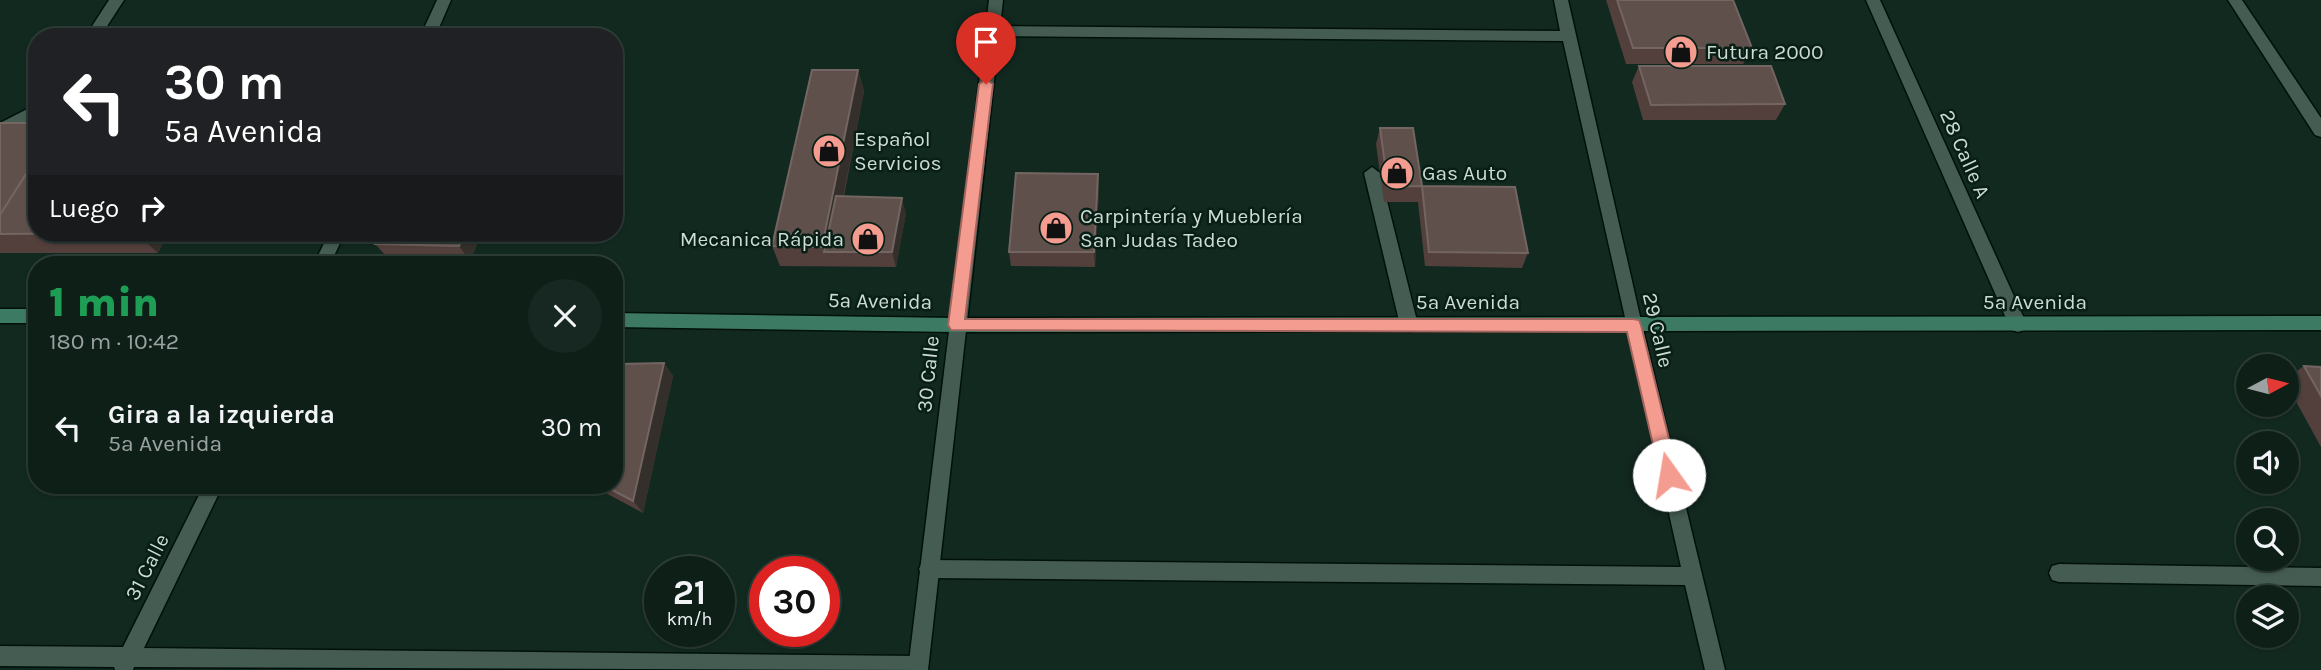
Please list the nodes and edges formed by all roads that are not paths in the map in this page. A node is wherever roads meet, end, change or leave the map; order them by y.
1 (117, 0) edge
2 (444, 0) edge
3 (996, 0) edge
4 (1561, 0) edge
5 (1873, 0) edge
6 (2235, 0) edge
7 (98, 28) edge
8 (431, 28) edge
9 (993, 31) junction
10 (1569, 36) junction
11 (28, 116) edge
12 (0, 129) edge
13 (2321, 131) edge
14 (1372, 173) dead end
15 (0, 316) edge
16 (28, 316) edge
17 (623, 320) edge
18 (2321, 323) edge
19 (956, 325) junction
20 (1409, 325) junction
21 (1633, 325) junction
22 (2018, 325) junction
23 (210, 494) edge
24 (929, 569) junction
25 (2059, 573) dead end
26 (1693, 576) junction
27 (2321, 577) edge
28 (0, 656) edge
29 (125, 664) edge
30 (918, 668) edge
31 (1715, 670) edge

1 - 7 street
2 - 8 street
3 - 9 street, 30 Calle
4 - 10 street, 29 Calle
5 - 22 street, 28 Calle A
6 - 13 street
9 - 10 street
9 - 19 street, 30 Calle
10 - 21 street, 29 Calle
11 - 12 street
14 - 20 street
15 - 16 main road
17 - 19 main road, 5a Avenida
18 - 22 main road, 5a Avenida
19 - 20 main road, 5a Avenida
19 - 24 street, 30 Calle
20 - 21 main road, 5a Avenida
21 - 22 main road, 5a Avenida
21 - 26 street, 29 Calle
23 - 29 street, 31 Calle
24 - 26 street
24 - 30 street, 30 Calle
25 - 27 street
26 - 31 street, 29 Calle
28 - 29 street
29 - 30 street

